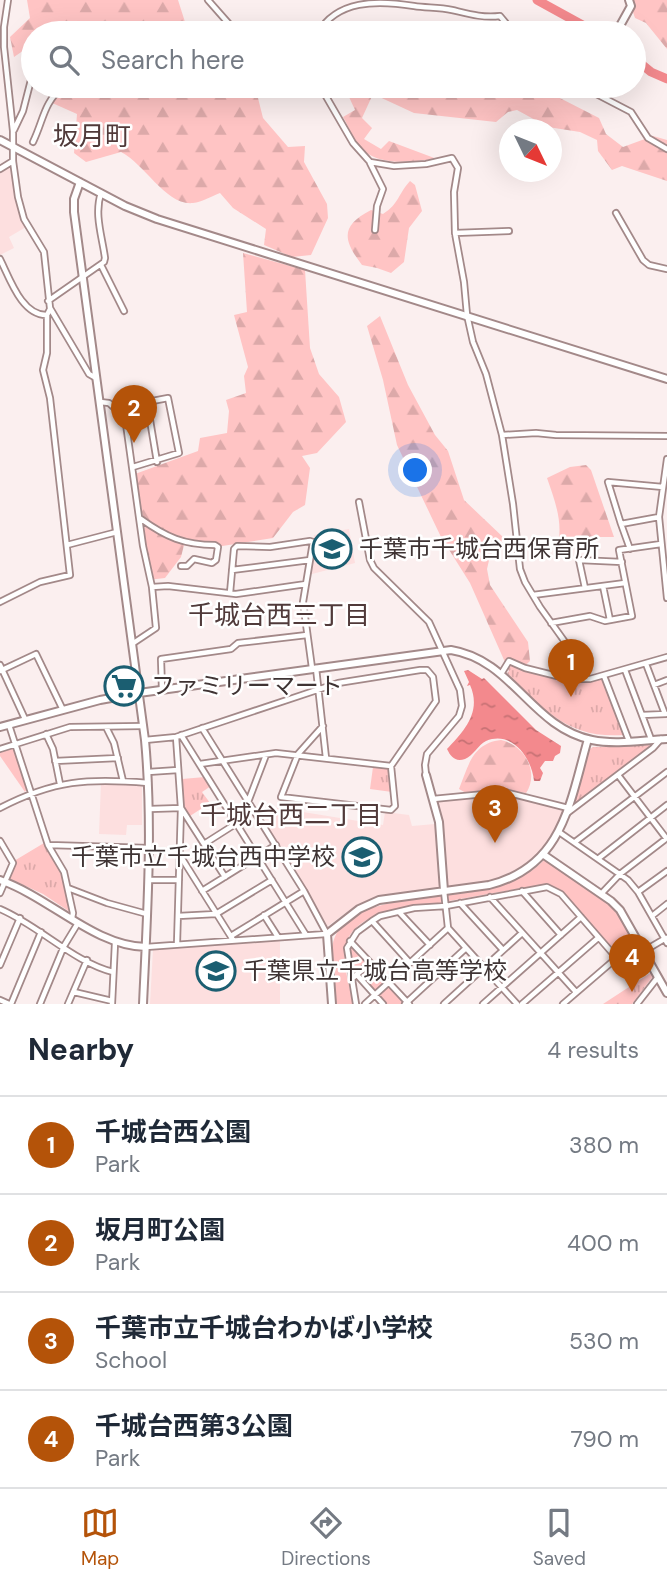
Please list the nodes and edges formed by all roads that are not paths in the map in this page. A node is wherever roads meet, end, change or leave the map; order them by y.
1 (8, 0) edge
2 (208, 0) edge
3 (629, 0) edge
4 (226, 21) edge
5 (326, 21) edge
6 (504, 21) edge
7 (623, 21) edge
8 (2, 44) edge
9 (27, 98) edge
10 (50, 98) edge
11 (327, 98) edge
12 (606, 98) edge
13 (13, 131) junction
14 (0, 140) edge
15 (33, 142) dead end
16 (12, 146) junction
17 (667, 149) edge
18 (13, 162) junction
19 (370, 162) junction
20 (0, 169) edge
21 (79, 182) junction
22 (101, 193) junction
23 (616, 213) dead end
24 (374, 230) dead end
25 (509, 231) dead end
26 (455, 233) junction
27 (0, 259) edge
28 (101, 265) junction
29 (667, 269) edge
30 (83, 277) junction
31 (48, 301) junction
32 (50, 308) junction
33 (124, 311) dead end
34 (47, 315) junction
35 (467, 315) junction
36 (96, 378) junction
37 (667, 379) edge
38 (100, 402) junction
39 (146, 402) junction
40 (118, 411) junction
41 (502, 435) junction
42 (667, 436) edge
43 (667, 458) edge
44 (156, 462) junction
45 (133, 467) junction
46 (666, 473) edge
47 (663, 487) junction
48 (359, 502) dead end
49 (659, 517) junction
50 (140, 519) junction
51 (621, 524) junction
52 (117, 532) junction
53 (661, 544) junction
54 (67, 545) junction
55 (630, 549) junction
56 (310, 560) junction
57 (622, 562) junction
58 (181, 566) dead end
59 (232, 570) junction
60 (625, 583) junction
61 (306, 584) junction
62 (603, 586) junction
63 (152, 587) junction
64 (585, 588) junction
65 (230, 593) junction
66 (533, 595) junction
67 (667, 598) edge
68 (0, 602) edge
69 (610, 620) junction
70 (551, 623) junction
71 (307, 635) junction
72 (132, 644) junction
73 (441, 650) junction
74 (667, 657) edge
75 (646, 664) junction
76 (314, 668) junction
77 (1, 669) edge
78 (625, 670) junction
79 (500, 674) junction
80 (604, 676) junction
81 (582, 679) junction
82 (667, 680) edge
83 (654, 685) junction
84 (318, 688) junction
85 (162, 690) junction
86 (139, 693) junction
87 (63, 710) junction
88 (666, 714) edge
89 (642, 715) junction
90 (25, 719) junction
91 (9, 725) junction
92 (144, 726) junction
93 (323, 726) junction
94 (0, 727) edge
95 (106, 727) junction
96 (202, 728) junction
97 (46, 734) junction
98 (179, 736) junction
99 (588, 739) junction
100 (664, 739) edge
101 (145, 740) junction
102 (651, 740) junction
103 (629, 741) junction
104 (15, 743) junction
105 (0, 749) edge
106 (299, 754) junction
107 (266, 755) junction
108 (118, 758) junction
109 (326, 758) junction
110 (221, 760) junction
111 (55, 761) junction
112 (200, 764) junction
113 (391, 766) junction
114 (178, 770) junction
115 (148, 772) junction
116 (667, 772) edge
117 (426, 775) joint
118 (618, 775) junction
119 (123, 781) junction
120 (149, 783) junction
121 (60, 784) junction
122 (31, 792) junction
123 (635, 796) junction
124 (432, 799) junction
125 (248, 802) junction
126 (667, 805) edge
127 (1, 806) edge
128 (181, 808) junction
129 (150, 809) junction
130 (567, 811) junction
131 (651, 817) junction
132 (237, 823) junction
133 (559, 832) junction
134 (667, 838) edge
135 (0, 841) edge
136 (575, 842) junction
137 (204, 844) junction
138 (48, 845) junction
139 (276, 845) junction
140 (150, 848) junction
141 (544, 855) junction
142 (180, 856) junction
143 (257, 856) junction
144 (598, 859) junction
145 (667, 871) edge
146 (620, 874) junction
147 (225, 877) junction
148 (149, 880) junction
149 (179, 880) junction
150 (272, 880) junction
151 (2, 881) edge
152 (67, 887) junction
153 (202, 891) junction
154 (304, 891) junction
155 (444, 891) junction
156 (522, 891) junction
157 (638, 892) junction
158 (0, 893) edge
159 (601, 894) junction
160 (490, 897) junction
161 (286, 902) junction
162 (460, 903) junction
163 (667, 904) edge
164 (446, 906) junction
165 (0, 909) edge
166 (399, 911) junction
167 (147, 914) junction
168 (216, 914) junction
169 (264, 915) junction
170 (178, 916) junction
171 (652, 916) junction
172 (581, 917) junction
173 (20, 918) junction
174 (75, 920) junction
175 (372, 921) junction
176 (449, 928) junction
177 (41, 932) junction
178 (522, 933) junction
179 (327, 934) junction
180 (306, 935) junction
181 (561, 935) junction
182 (278, 937) junction
183 (232, 938) junction
184 (598, 938) junction
185 (666, 940) edge
186 (350, 941) junction
187 (115, 943) junction
188 (177, 944) junction
189 (430, 945) junction
190 (64, 946) junction
191 (146, 947) junction
192 (466, 948) junction
193 (503, 950) junction
194 (644, 951) junction
195 (540, 953) junction
196 (87, 960) junction
197 (370, 962) junction
198 (410, 963) junction
199 (0, 965) edge
200 (484, 967) junction
201 (113, 972) junction
202 (558, 972) junction
203 (357, 975) junction
204 (658, 977) junction
205 (351, 980) junction
206 (388, 982) junction
207 (501, 987) junction
208 (74, 992) junction
209 (576, 992) junction
210 (667, 993) edge
211 (375, 995) junction
212 (0, 1000) edge
213 (112, 1003) edge
214 (407, 1003) edge
215 (10, 1004) edge
216 (40, 1004) edge
217 (68, 1004) edge
218 (144, 1004) edge
219 (332, 1004) edge
220 (356, 1004) edge
221 (365, 1004) edge
222 (383, 1004) edge
223 (444, 1004) edge
224 (483, 1004) edge
225 (519, 1004) edge
226 (563, 1004) edge
227 (637, 1004) edge

1 - 8 street
2 - 4 street
3 - 7 street
5 - 6 street
8 - 13 street
9 - 13 street
10 - 15 street
11 - 19 street
12 - 17 street
13 - 16 street
14 - 16 street
16 - 18 street
16 - 21 street
18 - 20 street
18 - 31 street
19 - 24 street
19 - 26 street
21 - 22 street
21 - 30 street
22 - 28 street
22 - 35 street
23 - 29 street
25 - 26 street
26 - 35 street
27 - 34 street
28 - 30 street
28 - 33 street
30 - 31 street
30 - 36 street
31 - 32 street
32 - 34 street
32 - 36 street
34 - 54 street
35 - 37 street
35 - 41 street
36 - 38 street
38 - 40 street
38 - 52 street
39 - 40 street
39 - 44 street
39 - 44 street
40 - 45 street
41 - 42 street
41 - 66 street
43 - 46 street
44 - 45 street
45 - 50 street
46 - 47 street
47 - 49 street
47 - 51 street
48 - 73 street
49 - 51 street
49 - 53 street
50 - 58 street
50 - 63 street
51 - 55 street
52 - 54 street
52 - 72 street
53 - 55 street
53 - 67 street
54 - 68 street
55 - 57 street
56 - 59 street
56 - 59 street
56 - 61 street
57 - 60 street
57 - 64 street
59 - 65 street
60 - 62 street
60 - 69 street
61 - 65 street
61 - 71 street
62 - 64 street
62 - 69 street
63 - 65 street
63 - 72 street
64 - 66 street
66 - 70 street
69 - 70 street
70 - 81 street
71 - 76 street
71 - 85 street
72 - 86 street
73 - 76 street
73 - 79 street
73 - 117 street
74 - 75 street
75 - 78 street
75 - 83 street
76 - 84 street
76 - 85 street
77 - 87 street
77 - 90 street
78 - 80 street
78 - 89 street
79 - 81 street
79 - 99 street
80 - 81 street
80 - 103 street
82 - 83 street
83 - 88 street
84 - 93 street
84 - 96 street
84 - 113 street
85 - 86 street
86 - 87 street
86 - 92 street
87 - 90 street
88 - 89 street
89 - 102 street
90 - 91 street
91 - 94 street
91 - 104 street
92 - 95 street
92 - 101 street
93 - 106 street
93 - 109 street
95 - 97 street
95 - 108 street
96 - 98 street
96 - 110 street
97 - 104 street
97 - 111 street
98 - 101 street
98 - 112 street
98 - 114 street
99 - 103 street
99 - 130 street
100 - 102 street
100 - 118 street
101 - 115 street
102 - 103 street
104 - 105 street
104 - 122 street
106 - 107 street
106 - 109 street
106 - 113 street
107 - 110 street
107 - 125 street
108 - 111 street
108 - 119 street
109 - 113 street
110 - 112 street
110 - 125 street
111 - 121 street
112 - 132 street
114 - 115 street
114 - 128 street
115 - 120 street
116 - 123 street
117 - 124 street
118 - 123 street
118 - 130 street
119 - 120 street
119 - 121 street
120 - 129 street
121 - 122 street
122 - 127 street
122 - 138 street
123 - 131 street
123 - 136 street
124 - 130 street
124 - 155 street
125 - 132 street
125 - 139 street
126 - 131 street
128 - 129 street
128 - 137 street
128 - 142 street
129 - 140 street
130 - 133 street
131 - 134 street
131 - 144 street
132 - 137 street
132 - 143 street
133 - 136 street
133 - 141 street
134 - 146 street
135 - 151 street
136 - 144 street
137 - 147 street
138 - 140 street
138 - 152 street
139 - 143 street
139 - 154 street
140 - 148 street
141 - 155 street
141 - 159 street
142 - 149 street
142 - 153 street
143 - 147 street
143 - 150 street
144 - 146 street
145 - 157 street
146 - 157 street
146 - 159 street
147 - 153 street
148 - 149 street
148 - 167 street
149 - 170 street
150 - 161 street
150 - 168 street
151 - 158 street
151 - 174 street
152 - 167 street
152 - 174 street
153 - 168 street
154 - 161 street
154 - 179 street
155 - 164 street
155 - 179 street
156 - 160 street
156 - 172 street
156 - 181 street
157 - 171 street
159 - 194 street
160 - 162 street
160 - 178 street
161 - 169 street
161 - 180 street
162 - 164 street
162 - 193 street
163 - 171 street
164 - 166 street
164 - 176 street
165 - 173 street
166 - 175 street
166 - 189 street
167 - 191 street
168 - 170 street
168 - 183 street
169 - 182 street
169 - 183 street
170 - 188 street
171 - 185 street
172 - 181 street
172 - 184 street
173 - 177 street
173 - 199 street
174 - 187 street
174 - 190 street
175 - 186 street
175 - 198 street
176 - 189 street
176 - 192 street
177 - 190 street
177 - 215 street
178 - 193 street
178 - 195 street
179 - 180 street
179 - 219 street
180 - 182 street
181 - 195 street
182 - 183 street
183 - 188 street
184 - 202 street
184 - 209 street
185 - 194 street
186 - 197 street
186 - 205 street
187 - 191 street
187 - 201 street
188 - 191 street
189 - 198 street
190 - 196 street
190 - 216 street
191 - 218 street
192 - 200 street
192 - 214 street
193 - 200 street
194 - 204 street
195 - 202 street
195 - 207 street
196 - 201 street
196 - 208 street
197 - 203 street
197 - 206 street
198 - 206 street
200 - 207 street
200 - 223 street
201 - 213 street
202 - 209 street
202 - 225 street
203 - 205 street
203 - 211 street
204 - 210 street
204 - 227 street
205 - 220 street
206 - 211 street
206 - 214 street
207 - 224 street
207 - 225 street
208 - 213 street
208 - 217 street
209 - 226 street
211 - 221 street
211 - 222 street
212 - 215 street

